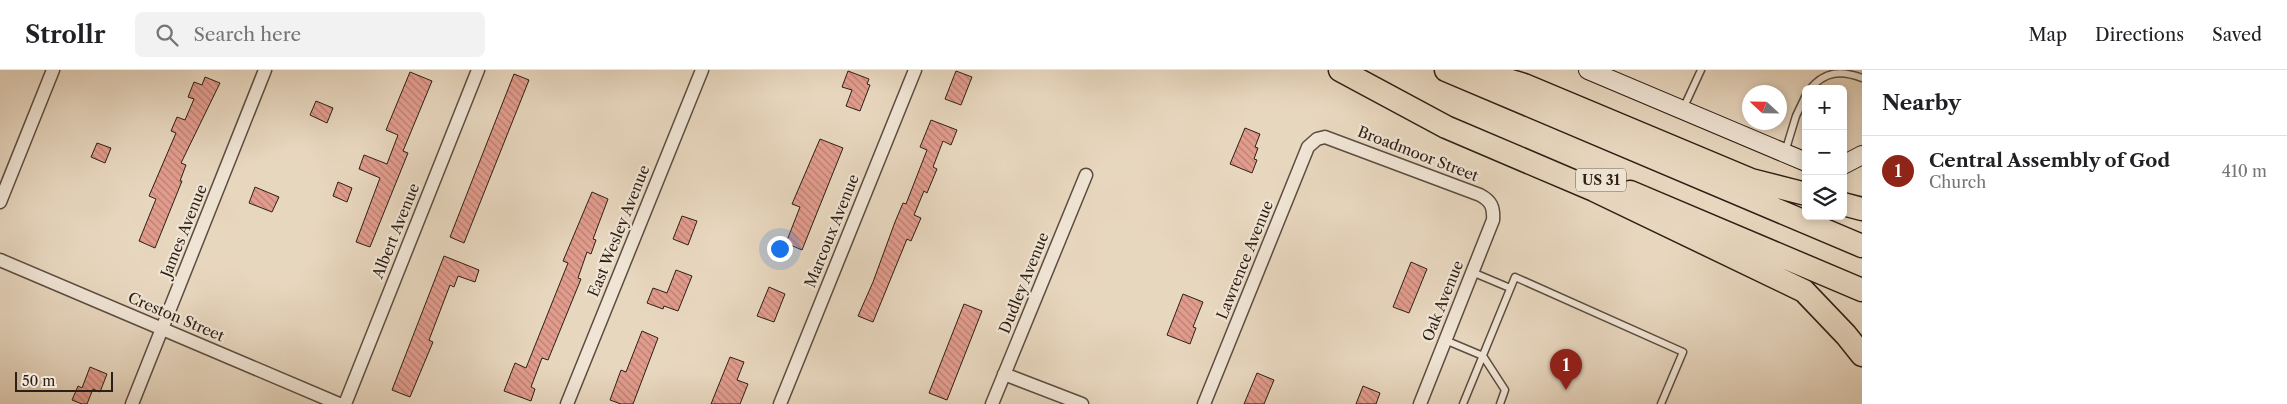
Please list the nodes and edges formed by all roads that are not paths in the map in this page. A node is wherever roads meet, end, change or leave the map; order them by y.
1 (53, 70) edge
2 (265, 70) edge
3 (478, 70) edge
4 (702, 70) edge
5 (915, 70) edge
6 (1341, 70) edge
7 (1446, 70) edge
8 (1476, 70) edge
9 (1588, 70) edge
10 (1700, 70) edge
11 (1862, 78) edge
12 (1814, 85) edge
13 (1802, 103) edge
14 (1683, 110) junction
15 (1325, 137) joint
16 (1785, 153) junction
17 (1862, 155) edge
18 (1802, 160) edge
19 (1847, 163) edge
20 (1086, 175) dead end
21 (1802, 193) edge
22 (0, 202) edge
23 (1847, 205) edge
24 (1862, 209) edge
25 (1494, 210) joint
26 (1862, 246) edge
27 (0, 260) edge
28 (1472, 272) junction
29 (1510, 288) junction
30 (1862, 290) edge
31 (162, 329) junction
32 (1445, 340) junction
33 (1862, 355) edge
34 (1483, 356) junction
35 (1004, 374) junction
36 (132, 404) edge
37 (338, 404) edge
38 (344, 404) edge
39 (567, 404) edge
40 (780, 404) edge
41 (992, 404) edge
42 (1082, 404) edge
43 (1204, 404) edge
44 (1420, 404) edge
45 (1463, 404) edge
46 (1500, 404) edge
47 (1661, 404) edge

1 - 22 street
2 - 31 street, James Avenue
3 - 38 street, Albert Avenue
4 - 39 street, East Wesley Avenue
5 - 40 street, Marcoux Avenue
6 - 30 highway, US 31
6 - 33 highway
7 - 26 highway, US 31
8 - 21 highway
9 - 14 street
10 - 14 lane
11 - 12 lane
13 - 16 lane
14 - 16 street
15 - 25 street, Broadmoor Street
15 - 43 street, Lawrence Avenue
16 - 18 street
17 - 19 street
20 - 35 street, Dudley Avenue
23 - 24 highway
25 - 28 street, Oak Avenue
27 - 31 street, Creston Street
28 - 29 lane
28 - 32 street, Oak Avenue
29 - 34 lane
29 - 47 lane
31 - 36 street, James Avenue
31 - 37 street, Creston Street
32 - 34 lane
32 - 44 street, Oak Avenue
34 - 45 lane
34 - 46 lane
35 - 41 street, Dudley Avenue
35 - 42 street

